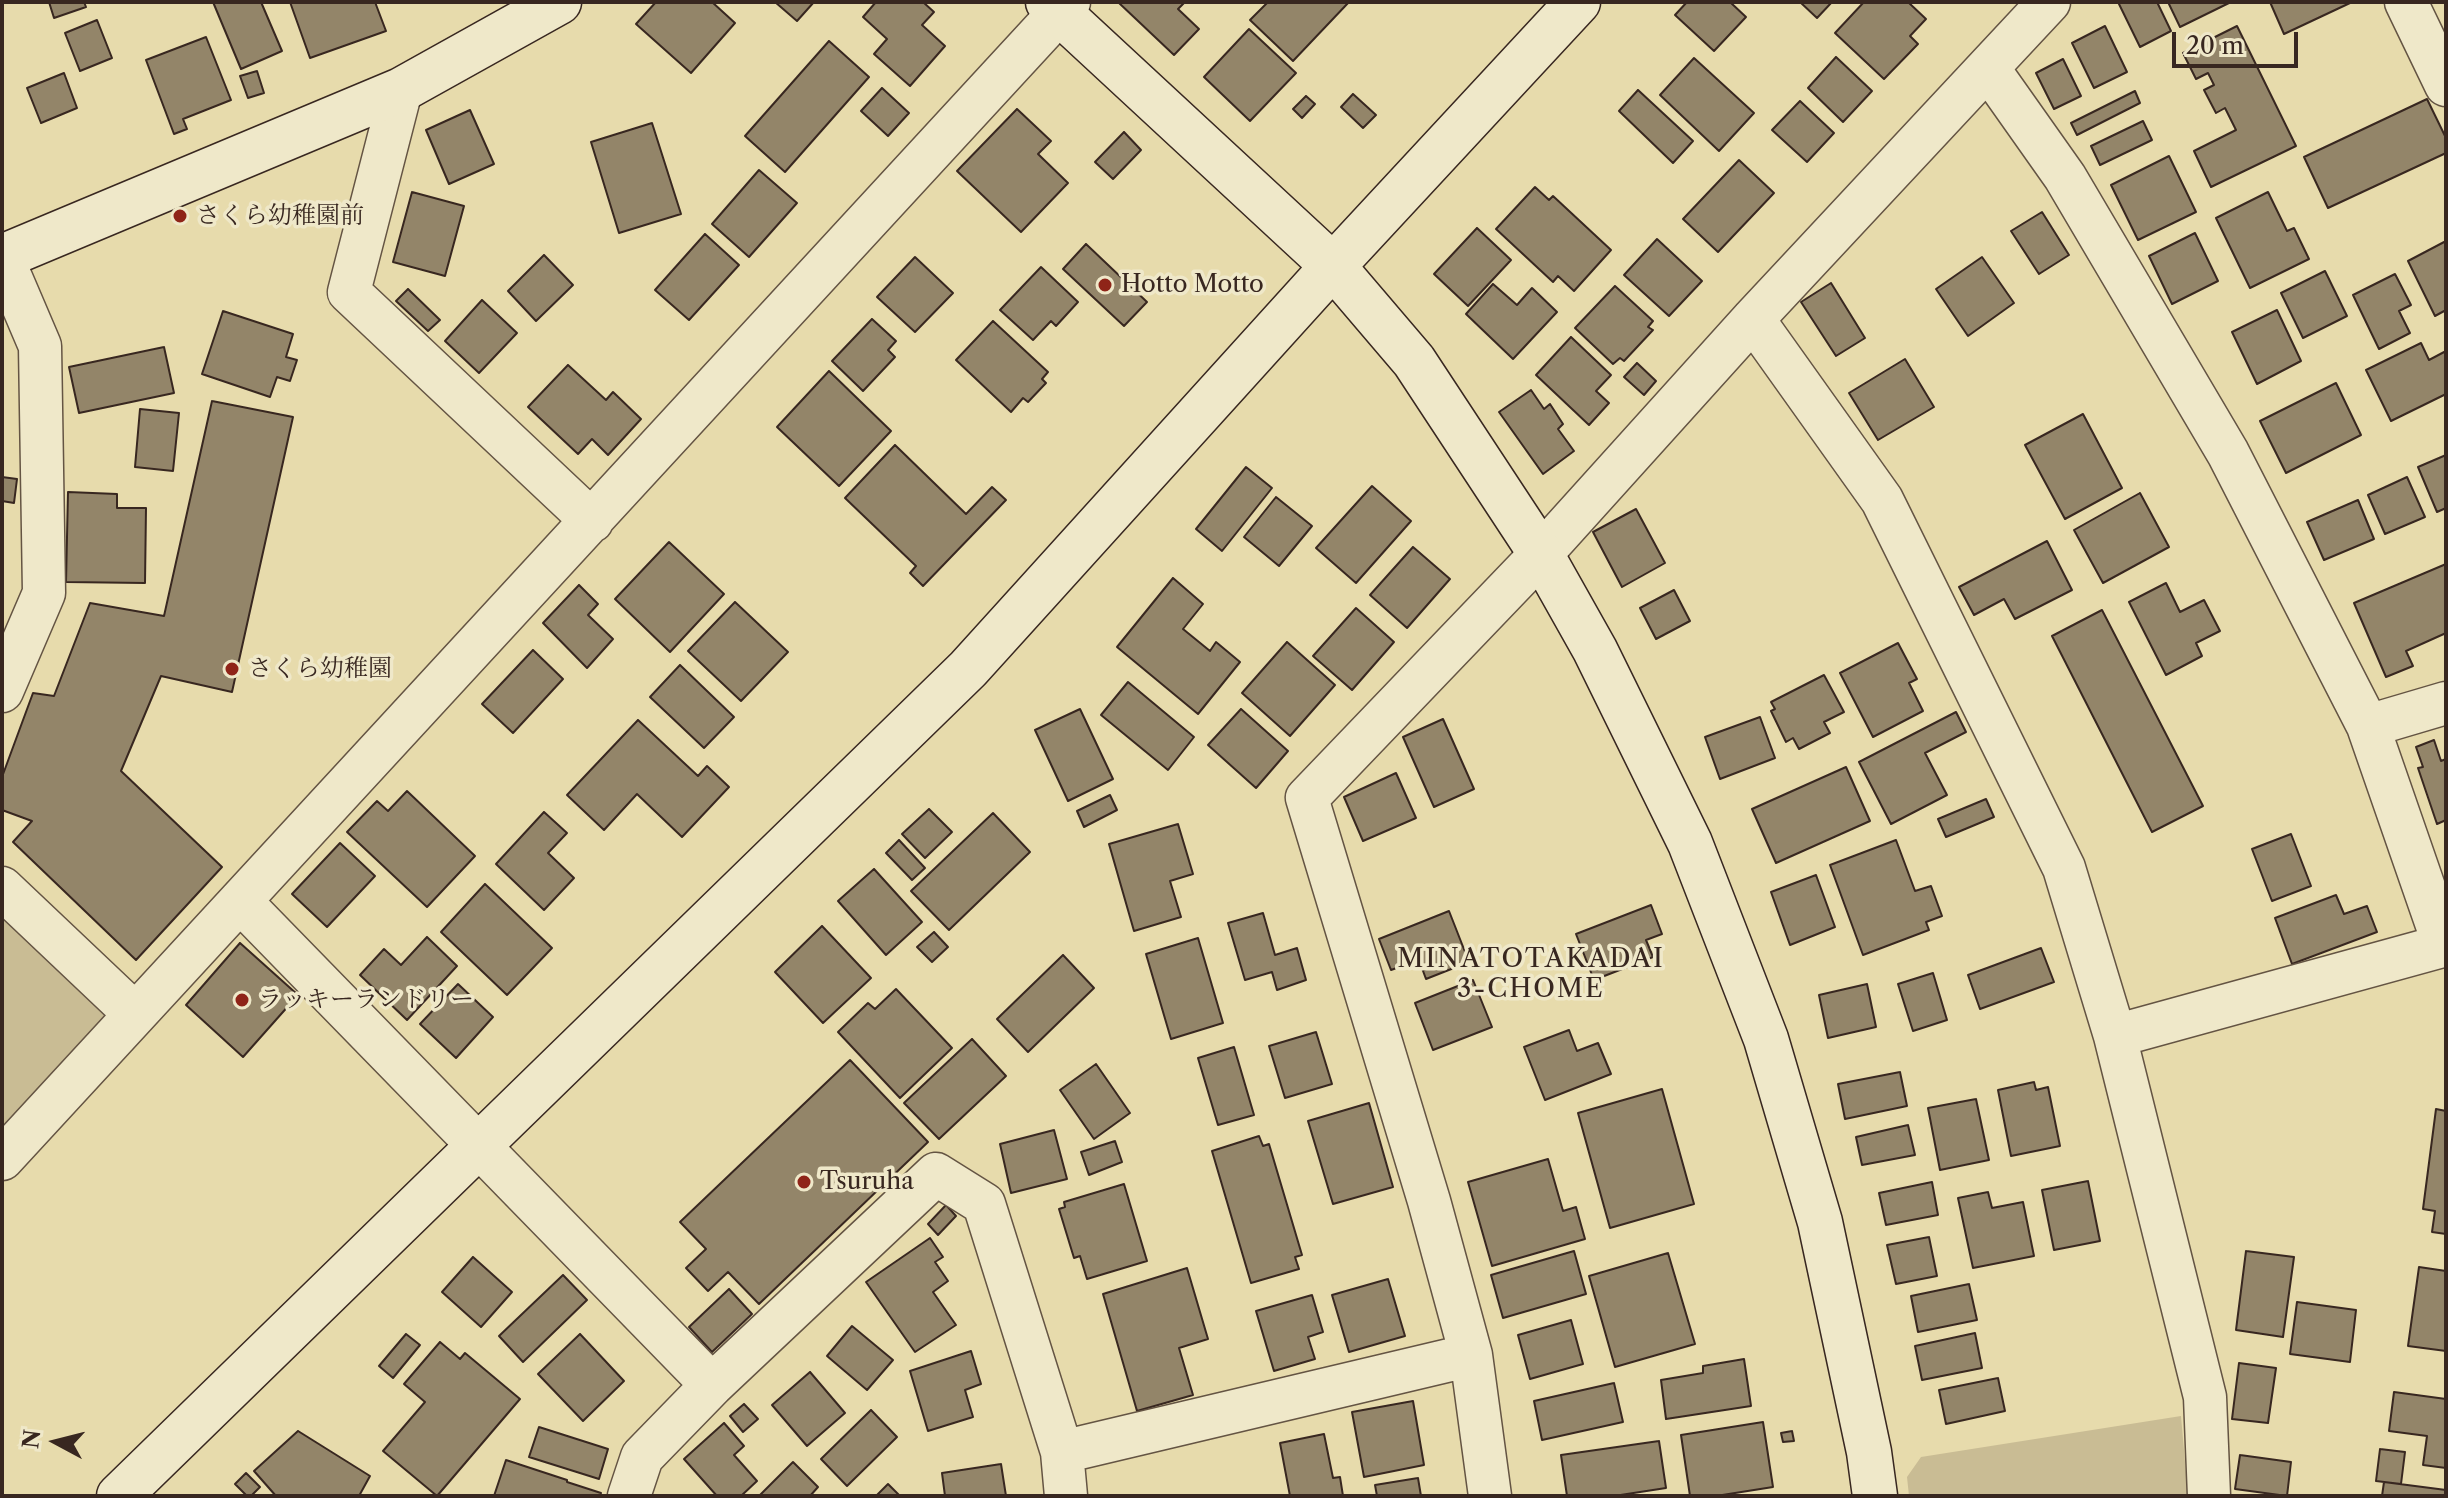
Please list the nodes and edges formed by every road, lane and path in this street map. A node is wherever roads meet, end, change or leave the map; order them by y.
1 (1578, 2) edge
2 (2049, 2) edge
3 (2406, 2) edge
4 (1059, 6) edge
5 (538, 7) edge
6 (1988, 68) junction
7 (2446, 85) edge
8 (401, 90) junction
9 (2, 257) edge
10 (1333, 266) junction
11 (1753, 319) junction
12 (592, 521) junction
13 (1541, 554) junction
14 (11, 647) edge
15 (2, 691) edge
16 (2446, 703) edge
17 (2368, 726) junction
18 (2, 888) edge
19 (240, 901) junction
20 (2445, 945) edge
21 (135, 1014) junction
22 (2115, 1036) junction
23 (477, 1146) junction
24 (2, 1159) edge
25 (1471, 1355) junction
26 (712, 1385) junction
27 (1062, 1452) junction
28 (119, 1496) edge
29 (629, 1496) edge
30 (1066, 1496) edge
31 (1490, 1496) edge
32 (1875, 1496) edge
33 (2209, 1496) edge

1 - 10 street
2 - 6 street
3 - 7 street
4 - 10 street
4 - 12 street
5 - 8 street
6 - 11 street
6 - 17 street
8 - 9 street
8 - 12 street
9 - 14 street
10 - 13 street
10 - 23 street
11 - 13 street
11 - 22 street
12 - 19 street
13 - 25 street
13 - 32 street
14 - 15 street
16 - 17 street
17 - 20 street
18 - 21 street
19 - 21 street
19 - 23 street
20 - 22 street
21 - 24 street
22 - 33 street
23 - 26 street
23 - 28 street
25 - 27 street
25 - 31 street
26 - 27 street
26 - 29 street
27 - 30 street

